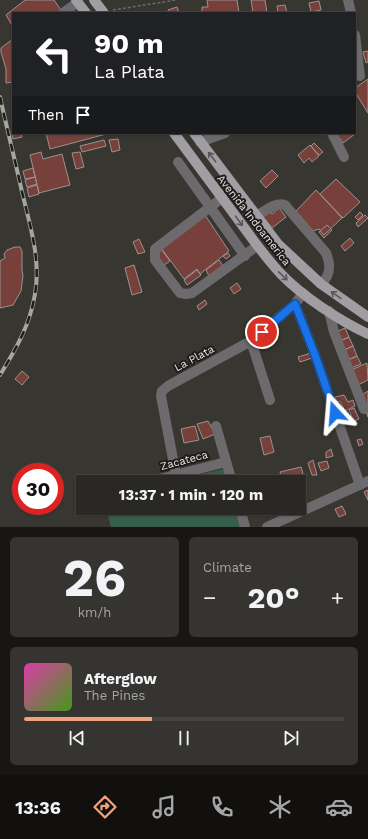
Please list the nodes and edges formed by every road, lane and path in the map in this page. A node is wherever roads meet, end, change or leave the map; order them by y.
1 (94, 0) edge
2 (176, 0) edge
3 (348, 0) edge
4 (77, 1) edge
5 (64, 12) edge
6 (85, 12) edge
7 (108, 12) edge
8 (351, 12) edge
9 (356, 42) edge
10 (361, 76) edge
11 (175, 134) edge
12 (195, 134) edge
13 (222, 134) edge
14 (332, 134) edge
15 (200, 142) junction
16 (344, 157) dead end
17 (178, 162) dead end
18 (222, 198) junction
19 (210, 207) junction
20 (256, 216) junction
21 (258, 246) junction
22 (245, 256) junction
23 (321, 284) junction
24 (303, 293) junction
25 (295, 304) junction
26 (329, 311) junction
27 (368, 317) edge
28 (368, 334) edge
29 (251, 341) junction
30 (270, 400) dead end
31 (364, 409) dead end
32 (216, 426) dead end
33 (226, 462) junction
34 (176, 475) joint
35 (230, 475) edge
36 (364, 483) edge
37 (242, 515) edge
38 (245, 527) edge
39 (267, 527) edge

1 - 7 main road
2 - 7 path
3 - 8 street
4 - 5 street
4 - 6 main road
9 - 10 street
11 - 18 main road, Avenida Indoamerica
12 - 15 main road, Avenida Indoamerica
13 - 15 street
14 - 16 street
20 -> 15 main road, Avenida Indoamerica
17 - 19 street
18 - 19 street
18 -> 21 main road, Avenida Indoamerica
19 - 22 street
19 - 22 street
20 - 23 main road, Avenida Indoamerica
20 - 23 street
21 - 22 street
21 -> 24 main road, Avenida Indoamerica
27 -> 23 main road, Avenida Indoamerica
24 - 25 street, La Plata
24 - 26 main road, Avenida Indoamerica
25 - 29 street, La Plata
25 - 36 street
26 - 28 main road, Avenida Indoamerica
26 - 31 street
29 - 30 street
29 - 34 street, La Plata
32 - 33 street
33 - 34 street, Zacateca
33 - 35 street
36 - 39 street
37 - 38 street

